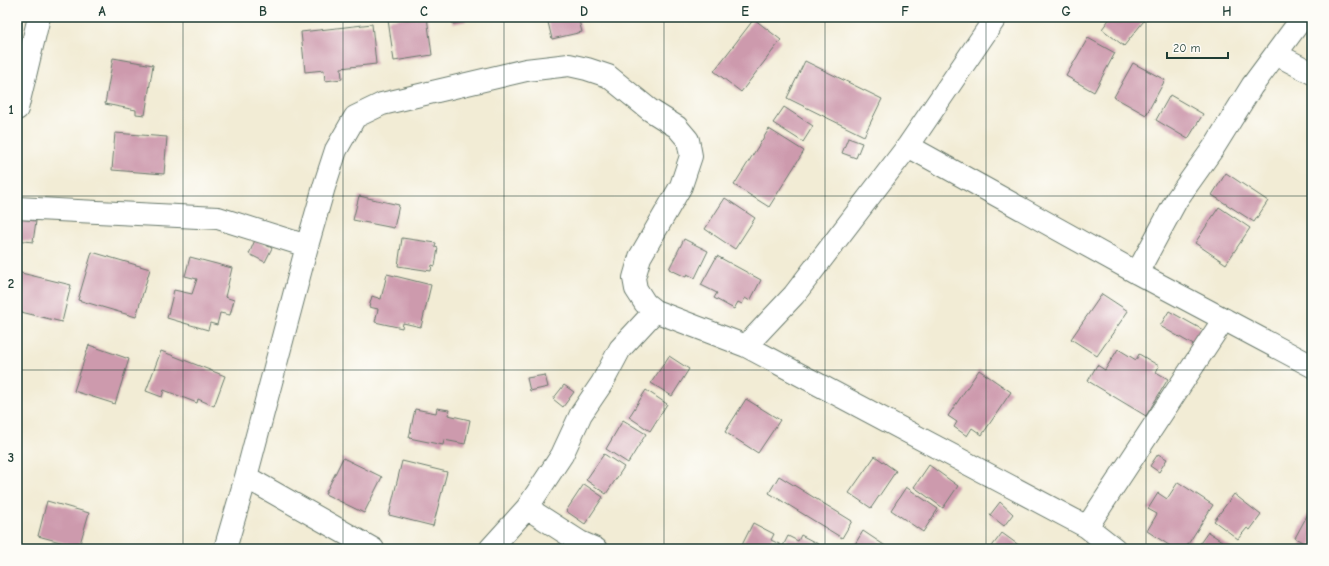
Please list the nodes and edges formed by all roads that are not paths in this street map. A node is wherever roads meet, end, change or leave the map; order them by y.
1 (39, 17) edge
2 (996, 17) edge
3 (1303, 17) edge
4 (1276, 54) junction
5 (1312, 73) edge
6 (17, 109) edge
7 (908, 146) junction
8 (17, 208) edge
9 (307, 246) junction
10 (1137, 273) junction
11 (655, 310) junction
12 (1224, 319) junction
13 (746, 346) junction
14 (1312, 366) edge
15 (246, 476) junction
16 (527, 508) junction
17 (1087, 527) junction
18 (225, 549) edge
19 (373, 549) edge
20 (490, 549) edge
21 (596, 549) edge
22 (1115, 549) edge

1 - 6 street
2 - 7 street
3 - 4 street
4 - 5 street
4 - 10 street
7 - 10 street
7 - 13 street
8 - 9 street
9 - 11 street
9 - 15 street
10 - 12 street
11 - 13 street
11 - 16 street
12 - 14 street
12 - 17 street
13 - 17 street
15 - 18 street
15 - 19 street
16 - 20 street
16 - 21 street
17 - 22 street

